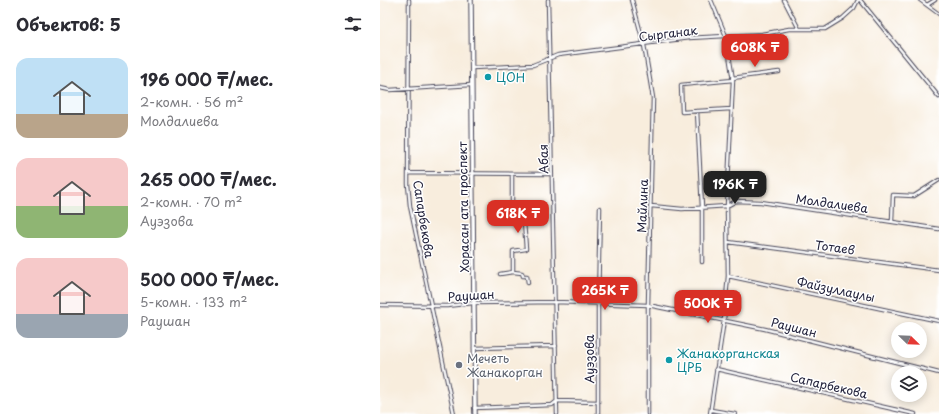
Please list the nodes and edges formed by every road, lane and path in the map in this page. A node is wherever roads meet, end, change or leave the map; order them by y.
1 (408, 0) edge
2 (471, 0) edge
3 (548, 0) edge
4 (632, 0) edge
5 (711, 0) edge
6 (784, 0) edge
7 (859, 0) edge
8 (920, 0) edge
9 (934, 0) edge
10 (927, 5) junction
11 (939, 14) edge
12 (799, 29) junction
13 (726, 36) junction
14 (644, 45) junction
15 (550, 59) junction
16 (471, 68) junction
17 (779, 72) dead end
18 (733, 79) junction
19 (472, 85) junction
20 (380, 88) edge
21 (408, 89) junction
22 (939, 97) edge
23 (732, 110) junction
24 (696, 111) junction
25 (408, 173) junction
26 (472, 174) junction
27 (512, 174) junction
28 (552, 174) junction
29 (939, 180) edge
30 (651, 206) junction
31 (727, 206) junction
32 (702, 207) junction
33 (600, 208) dead end
34 (892, 221) junction
35 (939, 229) edge
36 (728, 242) junction
37 (702, 262) dead end
38 (939, 270) edge
39 (513, 272) junction
40 (500, 274) dead end
41 (728, 276) junction
42 (528, 283) dead end
43 (555, 302) junction
44 (474, 303) junction
45 (598, 303) junction
46 (380, 305) edge
47 (648, 305) junction
48 (430, 306) junction
49 (724, 320) junction
50 (939, 321) edge
51 (556, 346) junction
52 (474, 348) junction
53 (716, 369) junction
54 (939, 373) edge
55 (557, 401) junction
56 (598, 402) junction
57 (474, 408) junction
58 (711, 410) junction
59 (454, 414) edge
60 (474, 414) edge
61 (557, 414) edge
62 (598, 414) edge
63 (648, 414) edge
64 (710, 414) edge
65 (735, 414) edge
66 (915, 414) edge

1 - 21 street, Сапарбекова
2 - 16 main road, Хорасан ата проспект
3 - 15 street, Абая
4 - 14 street, Майлина
5 - 13 street
6 - 12 street
7 - 12 street, Сырганак
7 - 22 street
8 - 10 street
9 - 10 street
10 - 11 street
12 - 13 street, Сырганак
13 - 14 street, Сырганак
13 - 18 street
14 - 15 street, Сырганак
14 - 30 street, Майлина
15 - 16 street, Сырганак
15 - 28 street, Абая
16 - 19 main road, Хорасан ата проспект
17 - 18 street
18 - 23 street
18 - 24 street
19 - 21 street
19 - 26 main road, Хорасан ата проспект
20 - 21 street
21 - 25 street, Сапарбекова
23 - 24 street
23 - 31 street
24 - 32 street
25 - 26 street
25 - 48 street, Сапарбекова
26 - 27 street
26 - 44 main road, Хорасан ата проспект
27 - 28 street
27 - 39 street
28 - 43 street, Абая
29 - 34 street
30 - 32 street, Молдалиева
30 - 47 street, Майлина
31 - 32 street, Молдалиева
31 - 34 street, Молдалиева
31 - 36 street
32 - 37 street
33 - 45 street, Ауэзова
34 - 35 street, Молдалиева
36 - 38 street, Тотаев
36 - 41 street
39 - 40 street
39 - 42 street
41 - 49 street
41 - 50 street, Файзуллаулы
43 - 44 street, Раушан
43 - 45 street, Раушан
43 - 51 street, Абая
44 - 48 street, Раушан
44 - 52 main road, Хорасан ата проспект
45 - 47 street, Раушан
45 - 56 street, Ауэзова
46 - 48 street, Раушан
47 - 49 street, Раушан
47 - 63 street, Майлина
48 - 59 street, Сапарбекова
49 - 53 street
49 - 54 street, Раушан
51 - 52 street
51 - 55 street, Абая
52 - 57 main road, Хорасан ата проспект
53 - 58 street
53 - 66 street, Сапарбекова
55 - 56 street
55 - 57 street
55 - 61 street, Абая
56 - 62 street, Ауэзова
57 - 60 main road, Хорасан ата проспект
58 - 64 street
58 - 65 street

